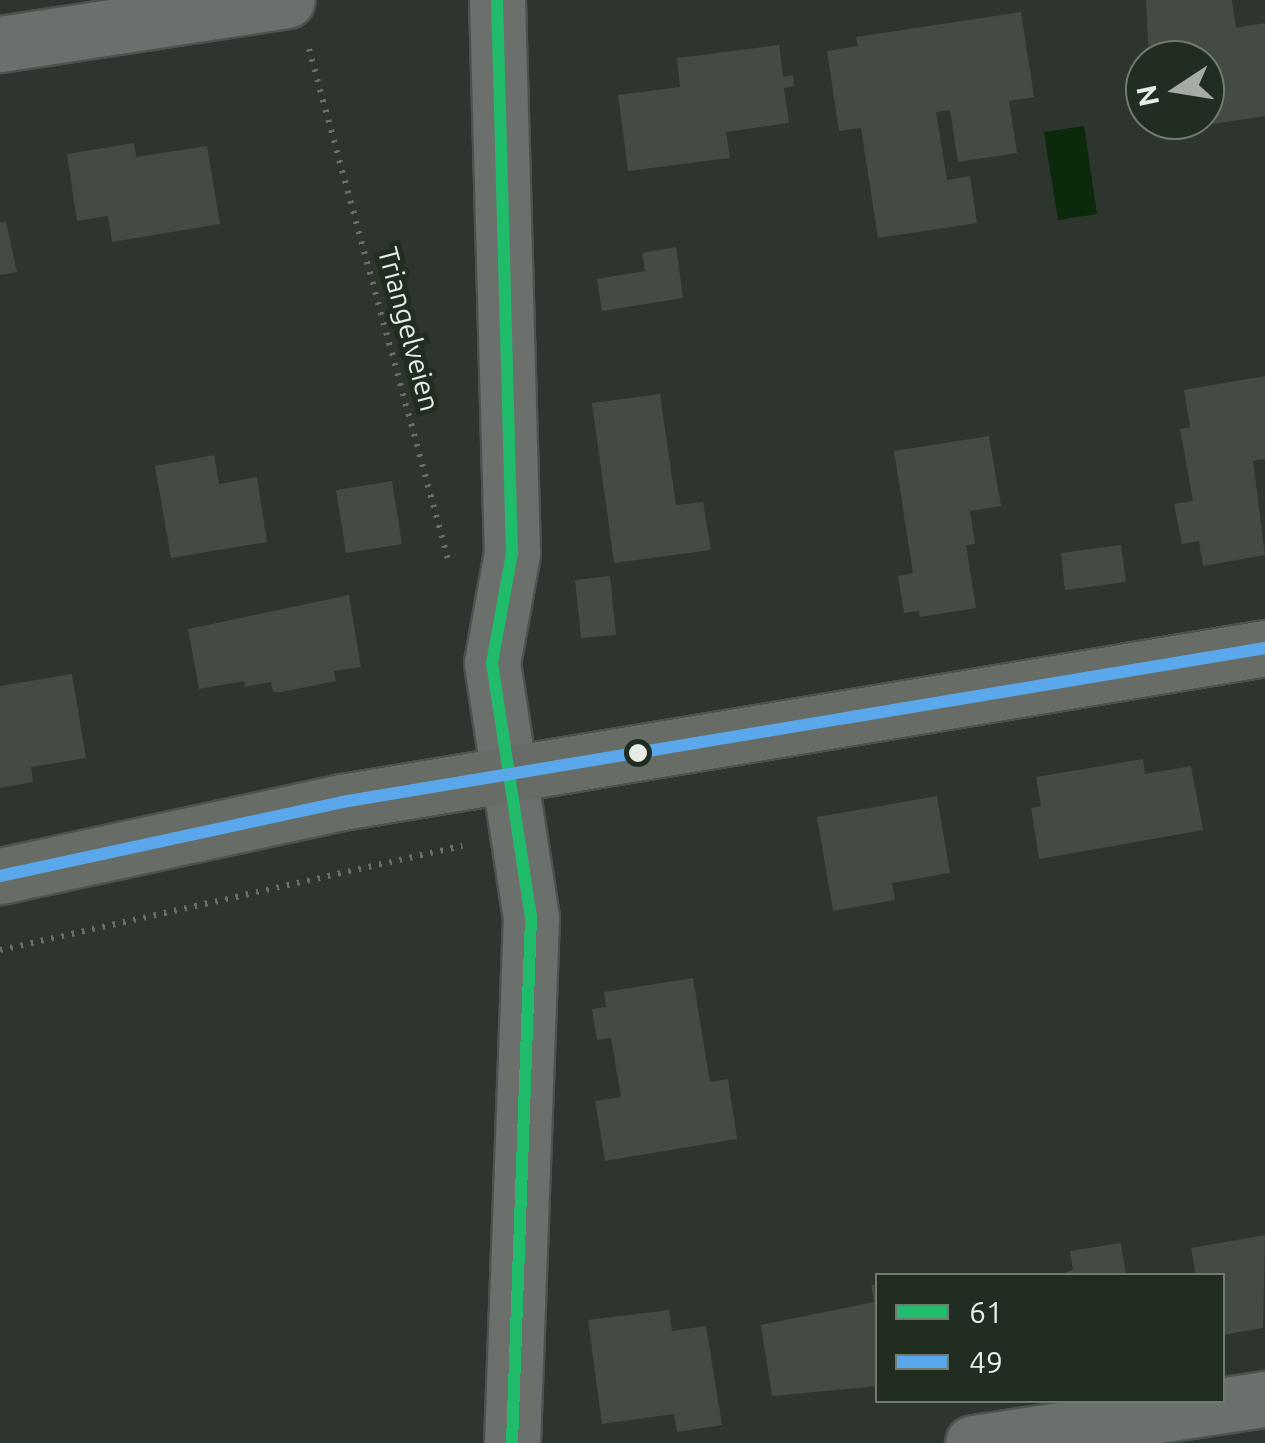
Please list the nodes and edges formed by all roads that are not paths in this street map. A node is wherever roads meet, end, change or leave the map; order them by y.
1 (497, 0) edge
2 (296, 18) edge
3 (0, 44) edge
4 (1265, 648) edge
5 (507, 773) junction
6 (0, 876) edge
7 (1265, 1399) edge
8 (512, 1443) edge
9 (973, 1443) edge

1 - 5 street
2 - 3 street
4 - 5 main road
5 - 6 main road
5 - 8 street
7 - 9 street

